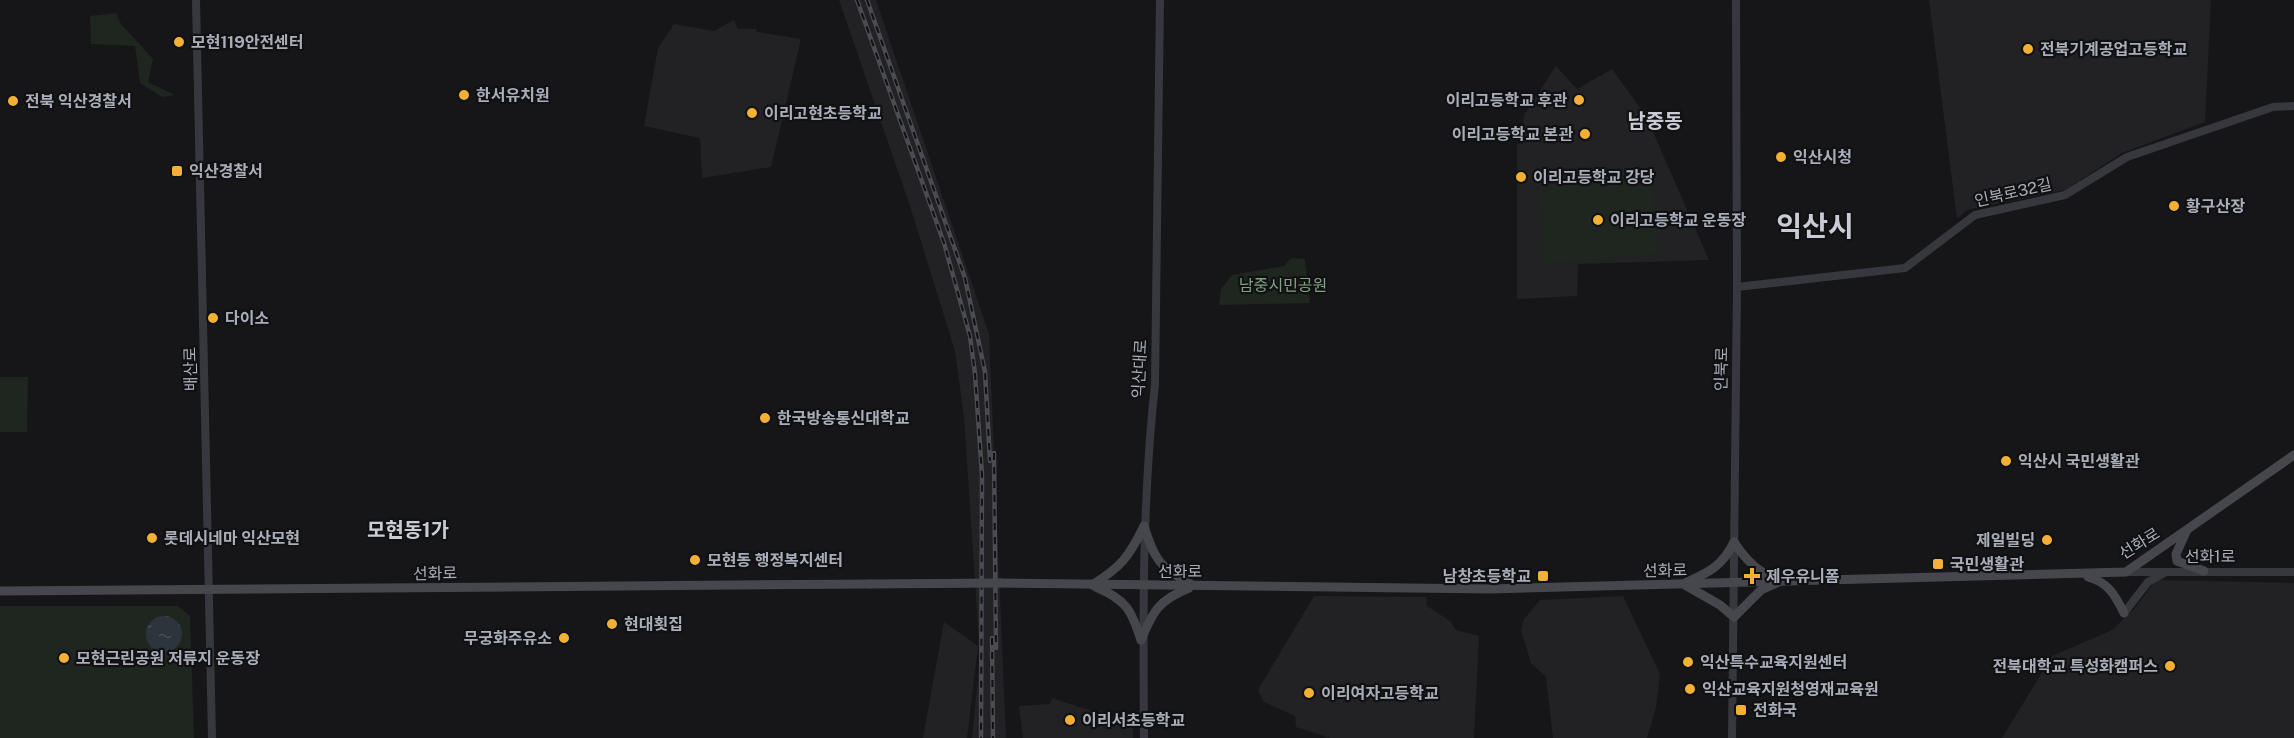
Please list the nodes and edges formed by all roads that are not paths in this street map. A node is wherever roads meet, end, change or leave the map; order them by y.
1 (196, 0) edge
2 (1160, 0) edge
3 (1736, 0) edge
4 (2294, 106) edge
5 (1737, 287) junction
6 (2294, 454) edge
7 (1144, 526) junction
8 (2187, 530) junction
9 (1734, 542) junction
10 (2170, 571) junction
11 (2204, 571) junction
12 (2126, 572) junction
13 (2294, 572) edge
14 (2077, 574) junction
15 (1734, 582) junction
16 (1779, 582) junction
17 (1682, 584) junction
18 (1091, 585) junction
19 (1144, 586) junction
20 (1194, 586) junction
21 (209, 588) junction
22 (0, 591) edge
23 (2124, 613) joint
24 (1734, 617) junction
25 (1141, 640) junction
26 (212, 738) edge
27 (1144, 738) edge
28 (1732, 738) edge

1 - 21 street, 배산로
2 - 7 street, 익산대로
3 - 5 street, 인북로
4 - 5 street, 인북로32길
5 - 9 street, 인북로
6 - 8 main road, 선화로
7 - 18 main road
7 - 19 street, 익산대로
7 - 20 main road
8 - 11 main road
8 - 12 main road, 선화로
9 - 15 street, 인북로
9 - 16 main road
9 - 17 main road
10 - 11 street, 선화1로
10 - 12 street, 선화1로
10 - 23 street
11 - 13 street, 선화1로
12 - 14 main road, 선화로
14 - 16 main road, 선화로
14 - 23 main road
15 - 16 main road, 선화로
15 - 17 main road, 선화로
15 - 24 street, 인북로
16 - 24 main road
17 - 20 main road, 선화로
17 - 24 main road
18 - 19 main road, 선화로
18 - 21 main road, 선화로, bridge
18 - 25 main road
19 - 20 main road, 선화로
19 - 25 street, 익산대로
20 - 25 main road
21 - 22 main road, 선화로
21 - 26 street, 배산로
24 - 28 street, 인북로
25 - 27 street, 익산대로

